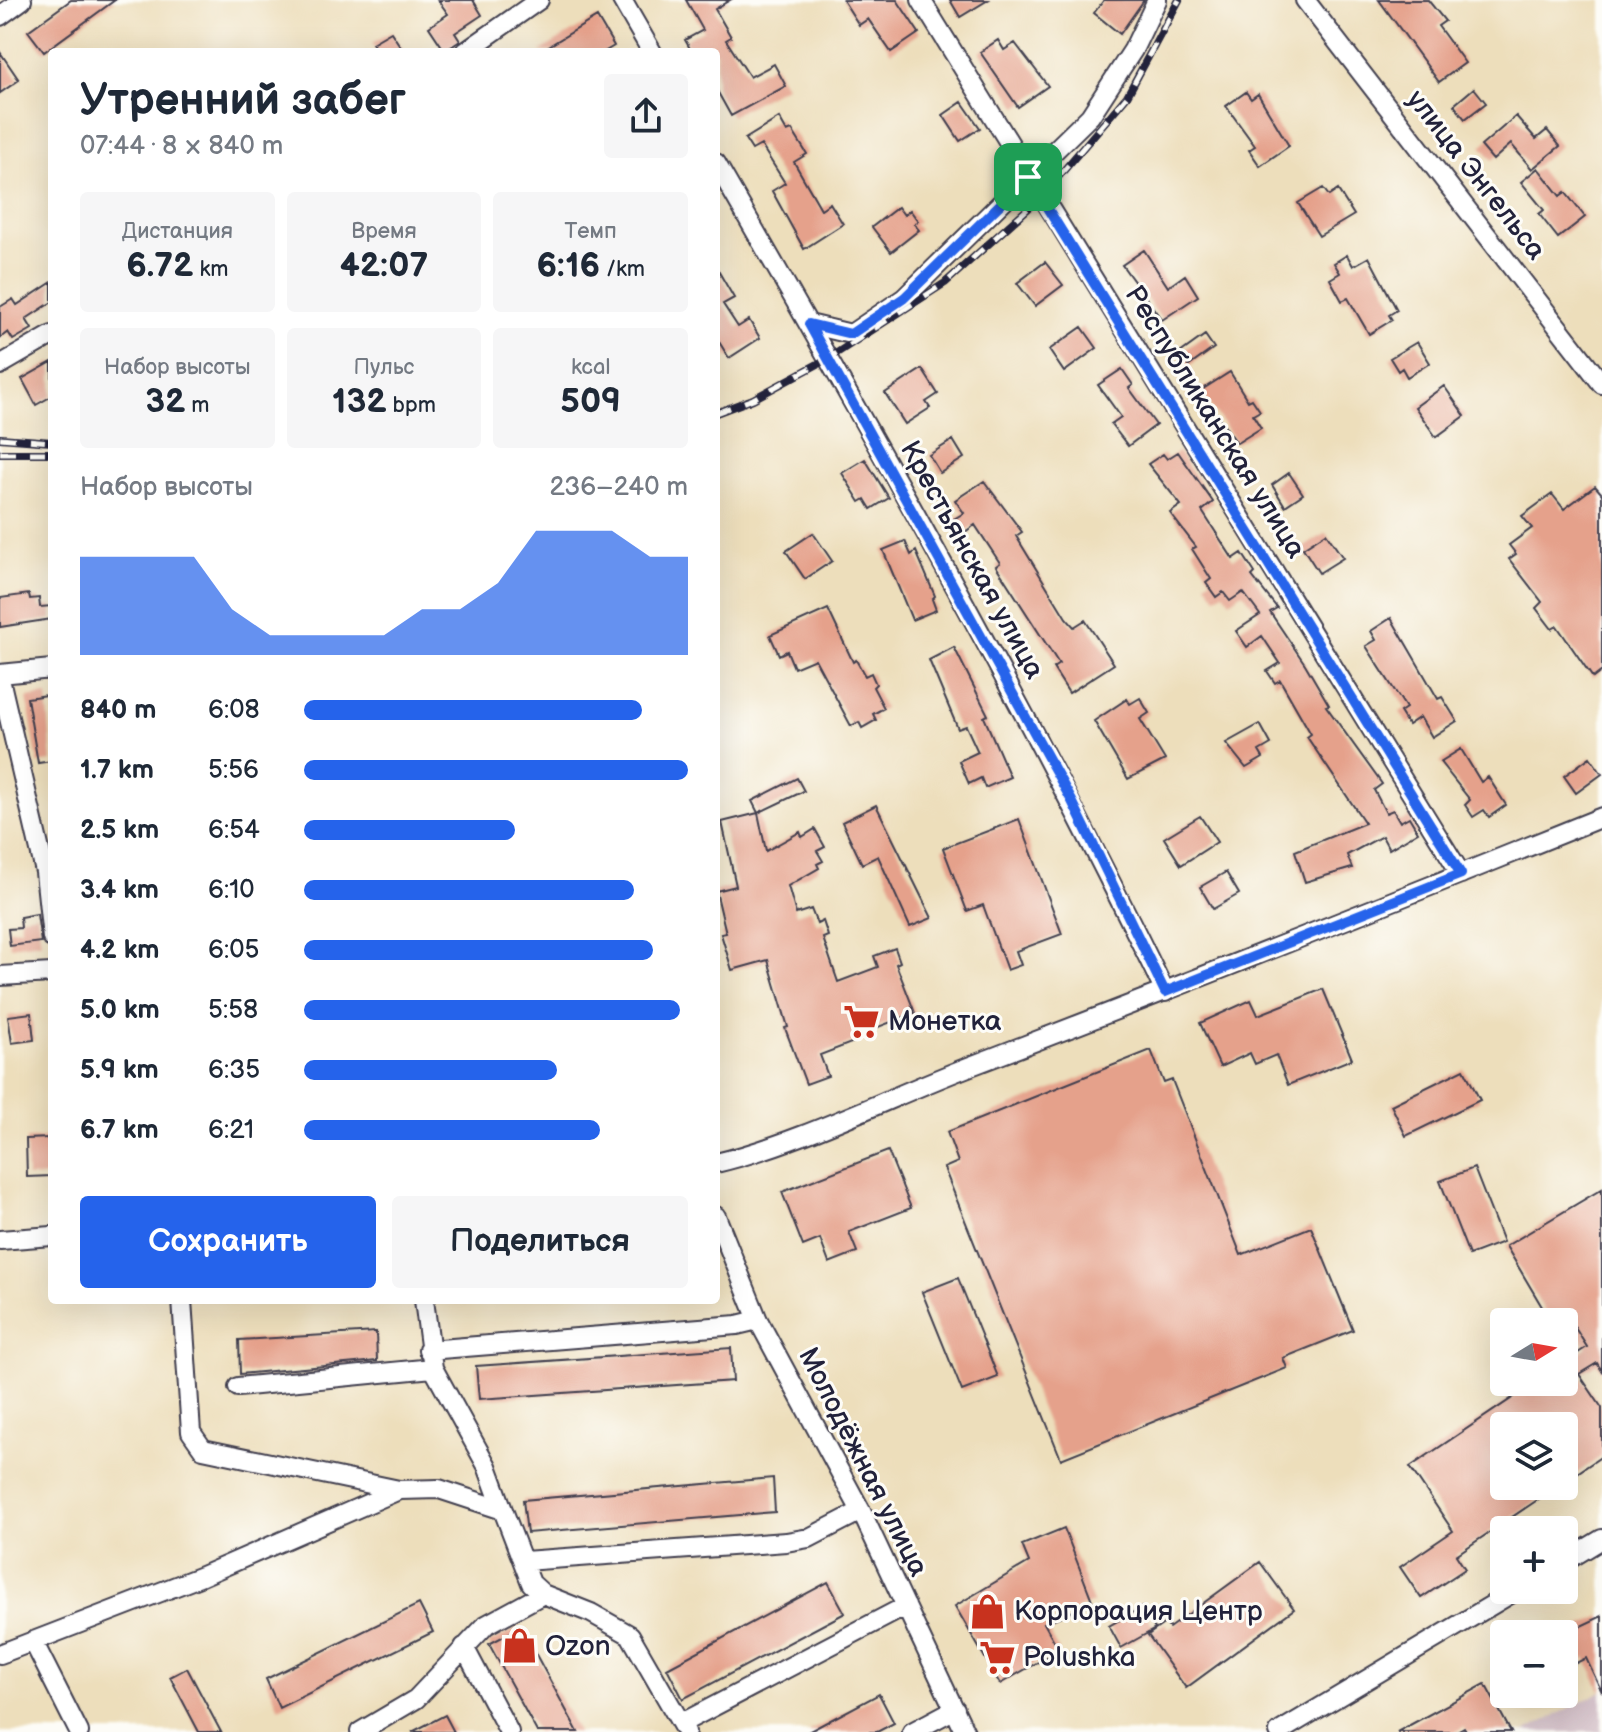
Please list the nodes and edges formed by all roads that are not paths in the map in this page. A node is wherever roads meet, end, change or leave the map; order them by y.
1 (22, 0) edge
2 (539, 0) edge
3 (622, 0) edge
4 (921, 0) edge
5 (1157, 0) edge
6 (1305, 0) edge
7 (0, 16) edge
8 (471, 48) edge
9 (650, 48) edge
10 (720, 170) edge
11 (1028, 177) junction
12 (809, 324) junction
13 (48, 337) edge
14 (0, 365) edge
15 (1602, 384) edge
16 (48, 670) edge
17 (0, 677) edge
18 (1602, 817) edge
19 (1461, 874) junction
20 (48, 900) edge
21 (48, 973) edge
22 (0, 976) edge
23 (1165, 992) junction
24 (720, 1162) edge
25 (720, 1227) edge
26 (48, 1236) edge
27 (0, 1240) edge
28 (736, 1269) junction
29 (720, 1271) edge
30 (182, 1304) edge
31 (424, 1304) edge
32 (758, 1320) junction
33 (431, 1359) junction
34 (238, 1387) dead end
35 (399, 1490) junction
36 (503, 1510) junction
37 (861, 1511) junction
38 (1602, 1539) edge
39 (1578, 1554) edge
40 (524, 1561) junction
41 (543, 1594) junction
42 (1494, 1604) edge
43 (906, 1606) junction
44 (33, 1641) junction
45 (464, 1647) junction
46 (0, 1654) edge
47 (955, 1709) junction
48 (684, 1728) edge
49 (79, 1732) edge
50 (360, 1732) edge
51 (509, 1732) edge
52 (912, 1732) edge
53 (965, 1732) edge
54 (1279, 1732) edge

1 - 7 street
2 - 8 street
3 - 9 street
4 - 11 street, Республиканская улица
5 - 11 street
6 - 15 street, улица Энгельса
10 - 12 street, Крестьянская улица
11 - 12 street
11 - 19 street, Республиканская улица
12 - 23 street, Крестьянская улица
13 - 14 street
16 - 17 street
17 - 20 street
18 - 19 street
19 - 23 street
21 - 22 street
23 - 24 street
25 - 28 street, Молодёжная улица
26 - 27 street
28 - 29 street
28 - 32 street, Молодёжная улица
30 - 35 street
31 - 33 street
32 - 33 street
32 - 37 street, Молодёжная улица
33 - 34 street
33 - 36 street
35 - 36 street
35 - 44 street
36 - 40 street
37 - 40 street
37 - 43 street, Молодёжная улица
38 - 39 street
40 - 41 street
41 - 45 street
41 - 48 street
42 - 54 street
43 - 47 street, Молодёжная улица
43 - 48 street
44 - 46 street
44 - 49 street
45 - 50 street
45 - 51 street
47 - 52 street
47 - 53 street, Молодёжная улица

